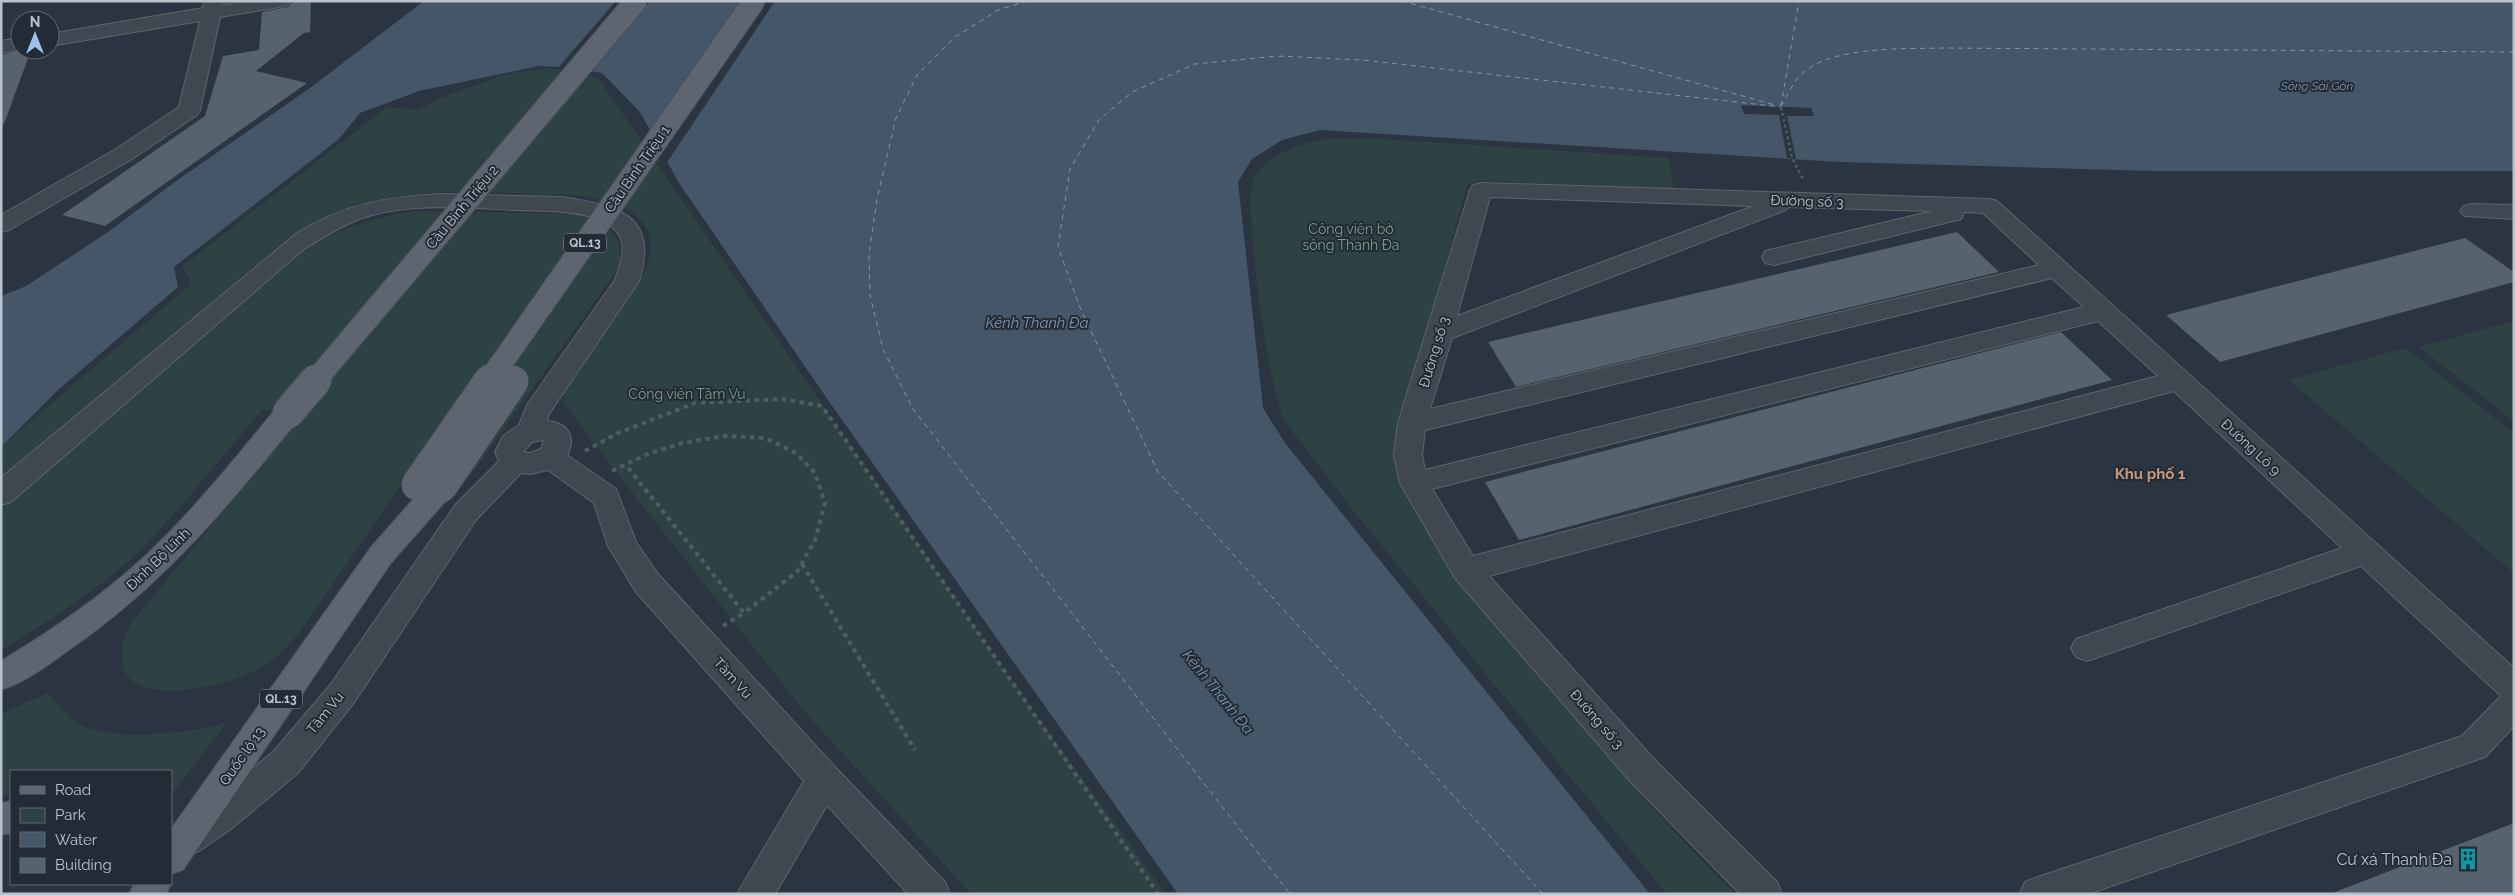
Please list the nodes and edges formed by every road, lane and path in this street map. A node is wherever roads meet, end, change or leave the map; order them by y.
1 (280, 1) edge
2 (636, 1) edge
3 (754, 1) edge
4 (770, 1) edge
5 (212, 7) edge
6 (60, 38) edge
7 (1781, 107) dead end
8 (1801, 200) junction
9 (1989, 206) junction
10 (2472, 211) dead end
11 (2514, 212) edge
12 (1, 225) edge
13 (1774, 257) dead end
14 (2056, 269) junction
15 (2103, 312) junction
16 (1441, 332) junction
17 (2179, 380) junction
18 (288, 413) joint
19 (1412, 423) junction
20 (531, 431) junction
21 (555, 460) junction
22 (514, 463) junction
23 (1414, 483) junction
24 (429, 486) junction
25 (1, 494) edge
26 (2366, 552) junction
27 (802, 564) junction
28 (1466, 570) junction
29 (2087, 648) dead end
30 (1, 677) edge
31 (2514, 688) edge
32 (2514, 704) edge
33 (915, 750) dead end
34 (824, 779) junction
35 (175, 846) edge
36 (924, 891) edge
37 (755, 894) edge
38 (1158, 894) edge
39 (1764, 894) edge
40 (2038, 894) edge

1 - 5 street
2 - 18 main road, Cầu Bình Triệu 2, bridge
3 - 24 main road, Cầu Bình Triệu 1 / QL.13, bridge
4 - 24 main road, Cầu Bình Triệu 1 / QL.13, bridge
5 - 6 street
5 - 12 street
7 - 8 path
8 - 9 street, Đường số 3
8 - 16 street
8 - 16 street, Đường số 3
9 - 13 street
9 - 14 street, Đường Lô 9
10 - 11 street
14 - 15 street, Đường Lô 9
14 - 19 street
15 - 17 street, Đường Lô 9
15 - 23 street
16 - 19 street, Đường số 3
17 - 26 street, Đường Lô 9
17 - 28 street
18 - 30 main road, Đinh Bộ Lĩnh
19 - 23 street, Đường số 3
20 - 21 street
20 - 22 street
20 - 25 street
21 - 22 street
21 - 34 street, Tầm Vu
21 - 38 path
22 - 35 street, Tầm Vu
23 - 28 street, Đường số 3
24 - 35 main road, Quốc lộ 13 / QL.13
26 - 29 street
26 - 31 street, Đường Lô 9
27 - 27 path
27 - 33 path
28 - 39 street, Đường số 3
32 - 40 street
34 - 36 street, Tầm Vu
34 - 37 street

